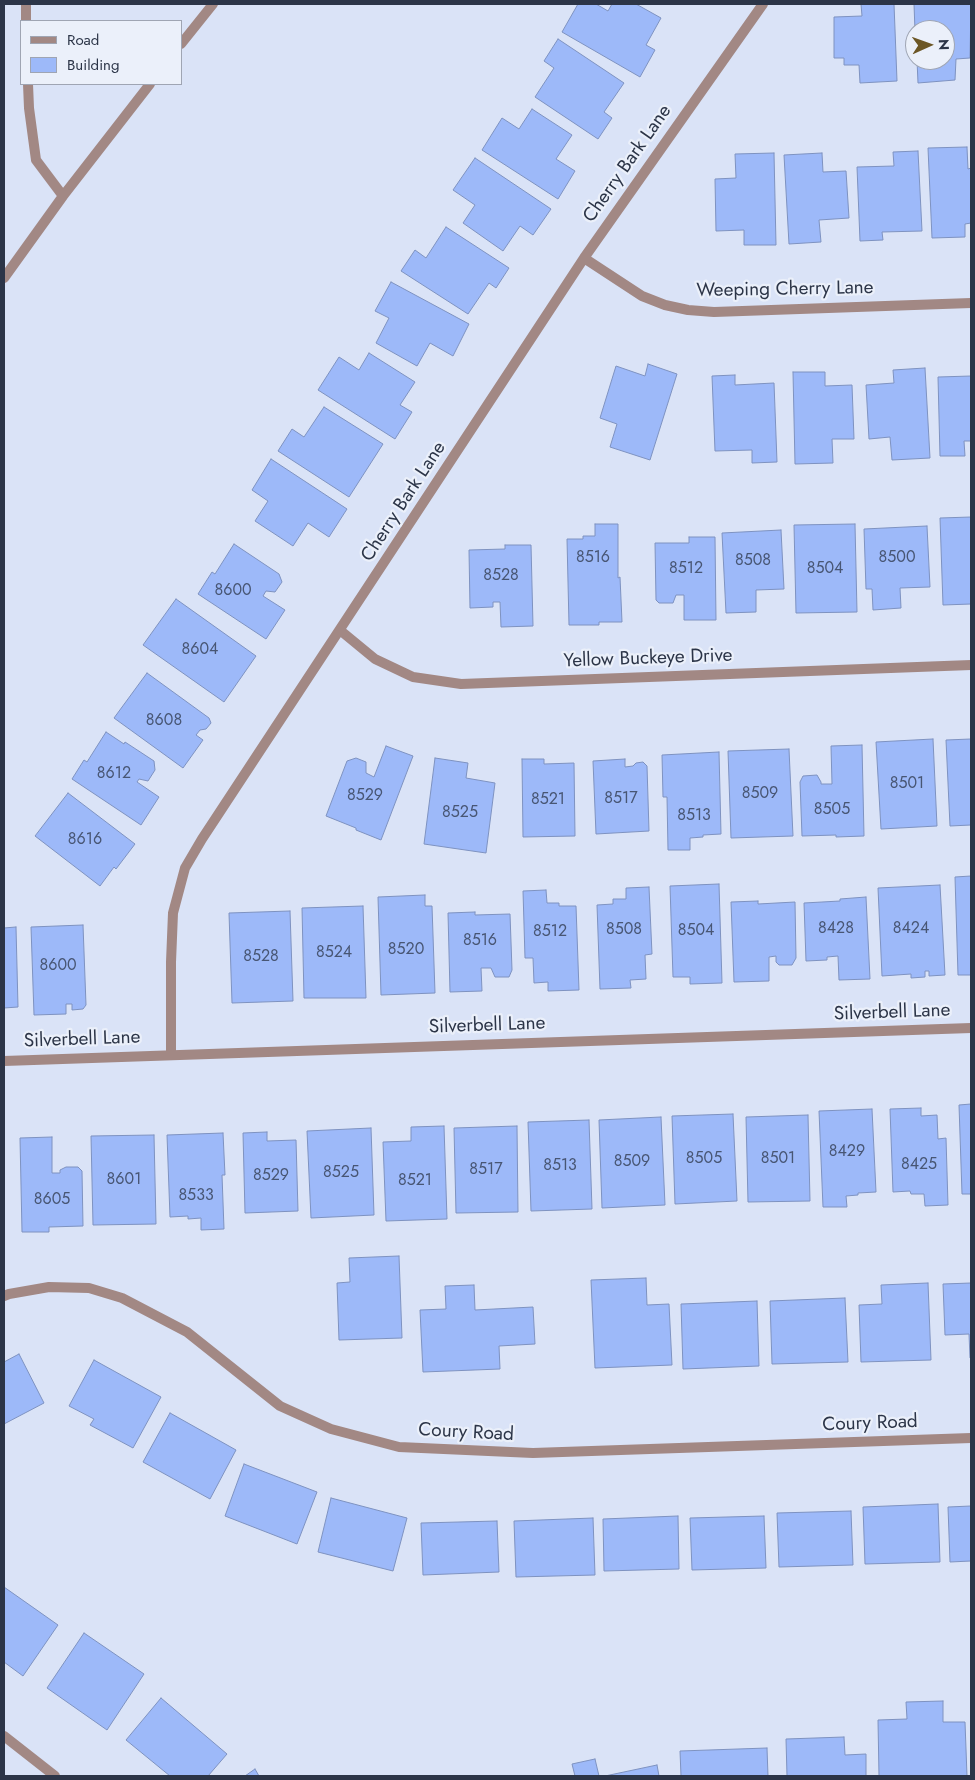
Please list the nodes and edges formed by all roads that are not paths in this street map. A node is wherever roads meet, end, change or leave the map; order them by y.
1 (26, 4) edge
2 (213, 4) edge
3 (763, 4) edge
4 (26, 20) edge
5 (182, 43) edge
6 (28, 85) edge
7 (149, 85) edge
8 (63, 196) junction
9 (584, 258) junction
10 (4, 278) edge
11 (971, 303) edge
12 (341, 631) junction
13 (971, 665) edge
14 (971, 1028) edge
15 (171, 1054) junction
16 (4, 1061) edge
17 (4, 1296) edge
18 (971, 1438) edge
19 (4, 1736) edge
20 (55, 1776) edge

1 - 4 street
2 - 5 street
3 - 9 street, Cherry Bark Lane
6 - 8 street
7 - 8 street
8 - 10 street
9 - 11 street, Weeping Cherry Lane
9 - 12 street, Cherry Bark Lane
12 - 13 street, Yellow Buckeye Drive
12 - 15 street, Cherry Bark Lane
14 - 15 street, Silverbell Lane
15 - 16 street, Silverbell Lane
17 - 18 street, Coury Road
19 - 20 street

